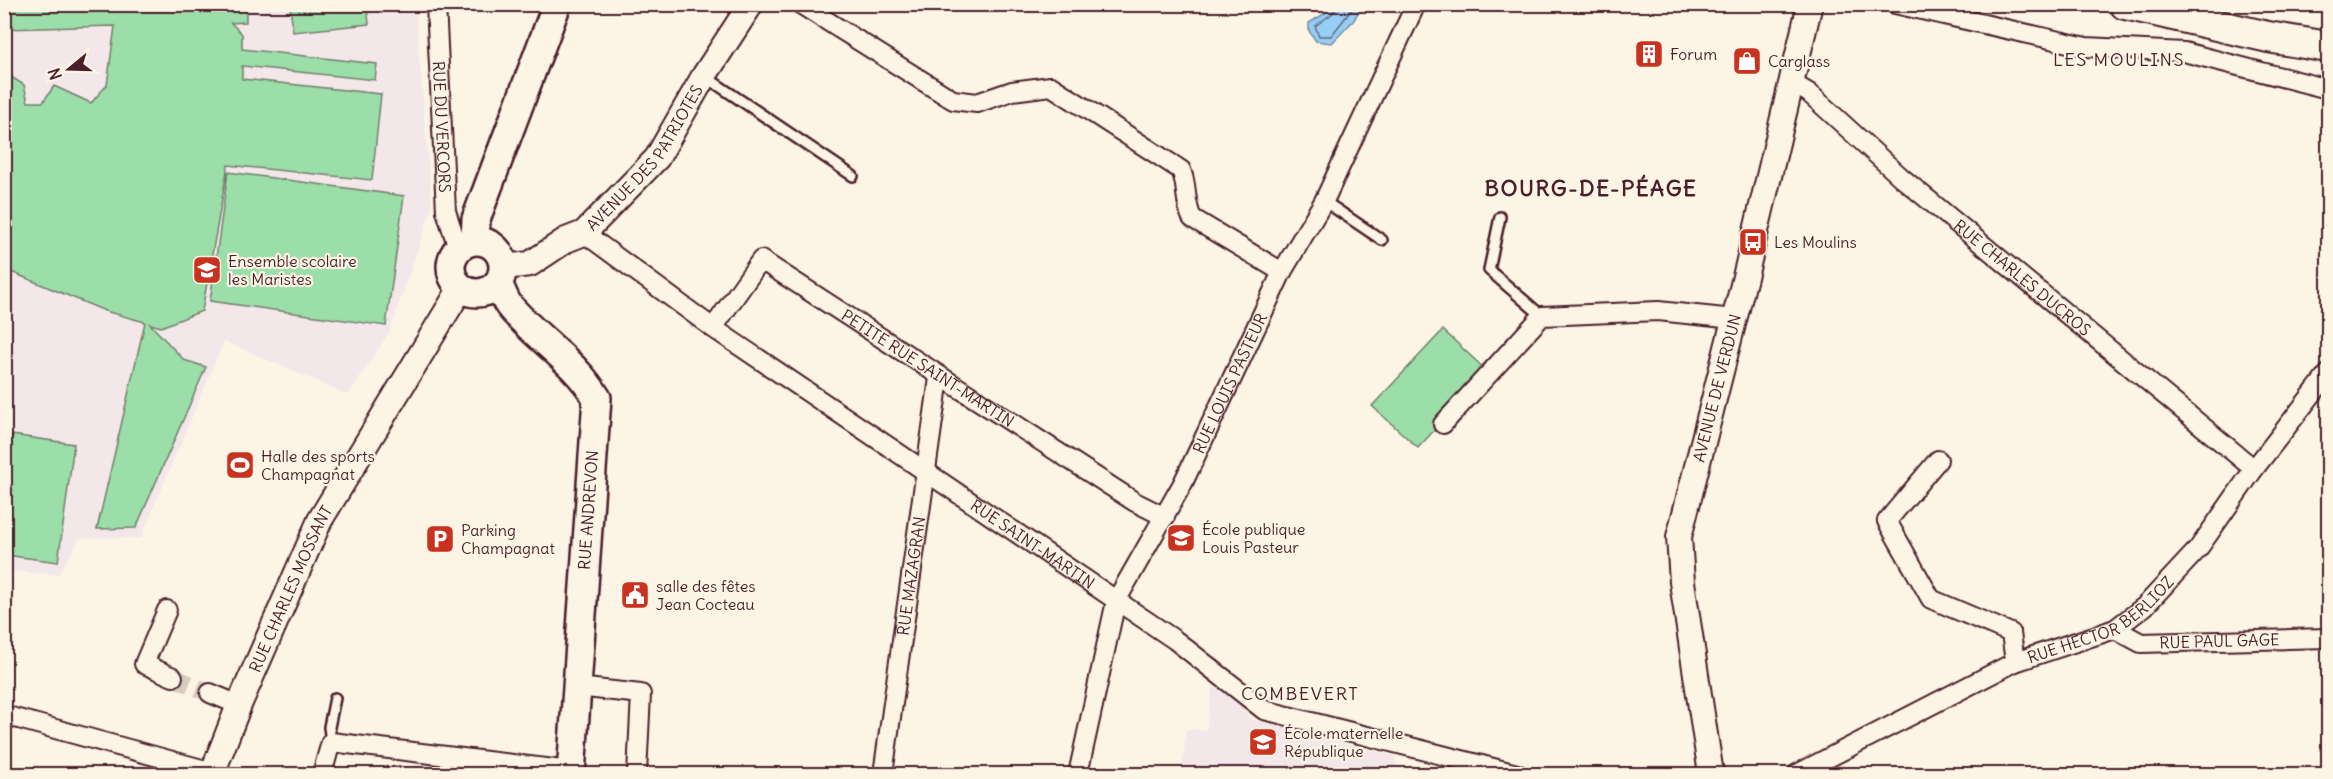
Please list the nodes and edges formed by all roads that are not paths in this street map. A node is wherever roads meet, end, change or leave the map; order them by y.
1 (436, 4) edge
2 (557, 4) edge
3 (751, 4) edge
4 (800, 4) edge
5 (1416, 4) edge
6 (1810, 4) edge
7 (1895, 4) edge
8 (2125, 4) edge
9 (2328, 47) edge
10 (704, 76) junction
11 (1792, 84) junction
12 (2328, 90) edge
13 (853, 176) dead end
14 (1324, 201) junction
15 (1500, 217) dead end
16 (584, 233) junction
17 (1382, 240) dead end
18 (467, 244) junction
19 (1282, 272) junction
20 (501, 275) junction
21 (461, 288) junction
22 (1542, 316) junction
23 (1734, 319) junction
24 (713, 328) junction
25 (2328, 374) edge
26 (939, 378) junction
27 (1443, 424) dead end
28 (1938, 460) dead end
29 (2254, 469) junction
30 (925, 473) junction
31 (1165, 517) junction
32 (1116, 601) junction
33 (167, 610) dead end
34 (2115, 629) junction
35 (2328, 638) edge
36 (2015, 662) junction
37 (173, 677) tunnel mouth
38 (577, 687) junction
39 (210, 693) tunnel mouth
40 (335, 698) dead end
41 (239, 705) junction
42 (4, 715) edge
43 (331, 742) junction
44 (571, 772) edge
45 (213, 773) edge
46 (322, 774) edge
47 (637, 774) edge
48 (883, 774) edge
49 (1078, 774) edge
50 (1517, 774) edge
51 (1711, 774) edge
52 (1797, 774) edge

1 - 18 street, RUE DU VERCORS
2 - 18 main road
3 - 10 street, AVENUE DES PATRIOTES
4 - 19 street
5 - 14 street, RUE LOUIS PASTEUR
6 - 11 street, AVENUE DE VERDUN
7 - 12 street
8 - 9 main road
10 - 13 lane
10 - 16 street, AVENUE DES PATRIOTES
11 - 23 street, AVENUE DE VERDUN
11 - 29 street, RUE CHARLES DUCROS
14 - 17 lane
14 - 19 street, RUE LOUIS PASTEUR
15 - 22 lane
16 - 20 street, AVENUE DES PATRIOTES
16 - 24 street, RUE SAINT-MARTIN
18 - 20 main road
18 - 21 main road
19 - 31 street, RUE LOUIS PASTEUR
20 - 21 main road
20 - 38 main road, RUE ANDREVON
21 - 41 street, RUE CHARLES MOSSANT
22 - 23 street
22 - 27 street
23 - 51 street, AVENUE DE VERDUN
24 - 26 street, PETITE RUE SAINT-MARTIN
24 - 30 street, RUE SAINT-MARTIN
25 - 29 street, RUE HECTOR BERLIOZ
26 - 30 street, RUE MAZAGRAN
26 - 31 street, PETITE RUE SAINT-MARTIN
28 - 36 street
29 - 34 street, RUE HECTOR BERLIOZ
30 - 32 street, RUE SAINT-MARTIN
30 - 48 street, RUE MAZAGRAN
31 - 32 street, RUE LOUIS PASTEUR
32 - 49 street, RUE LOUIS PASTEUR
32 - 50 street, RUE SAINT-MARTIN
33 - 37 street
34 - 35 street, RUE PAUL GAGE
34 - 36 street, RUE HECTOR BERLIOZ
36 - 52 street, RUE HECTOR BERLIOZ
38 - 44 main road, RUE ANDREVON
38 - 47 street
39 - 41 street
40 - 43 lane
41 - 45 street, RUE CHARLES MOSSANT
42 - 45 street
43 - 44 street
43 - 46 street

